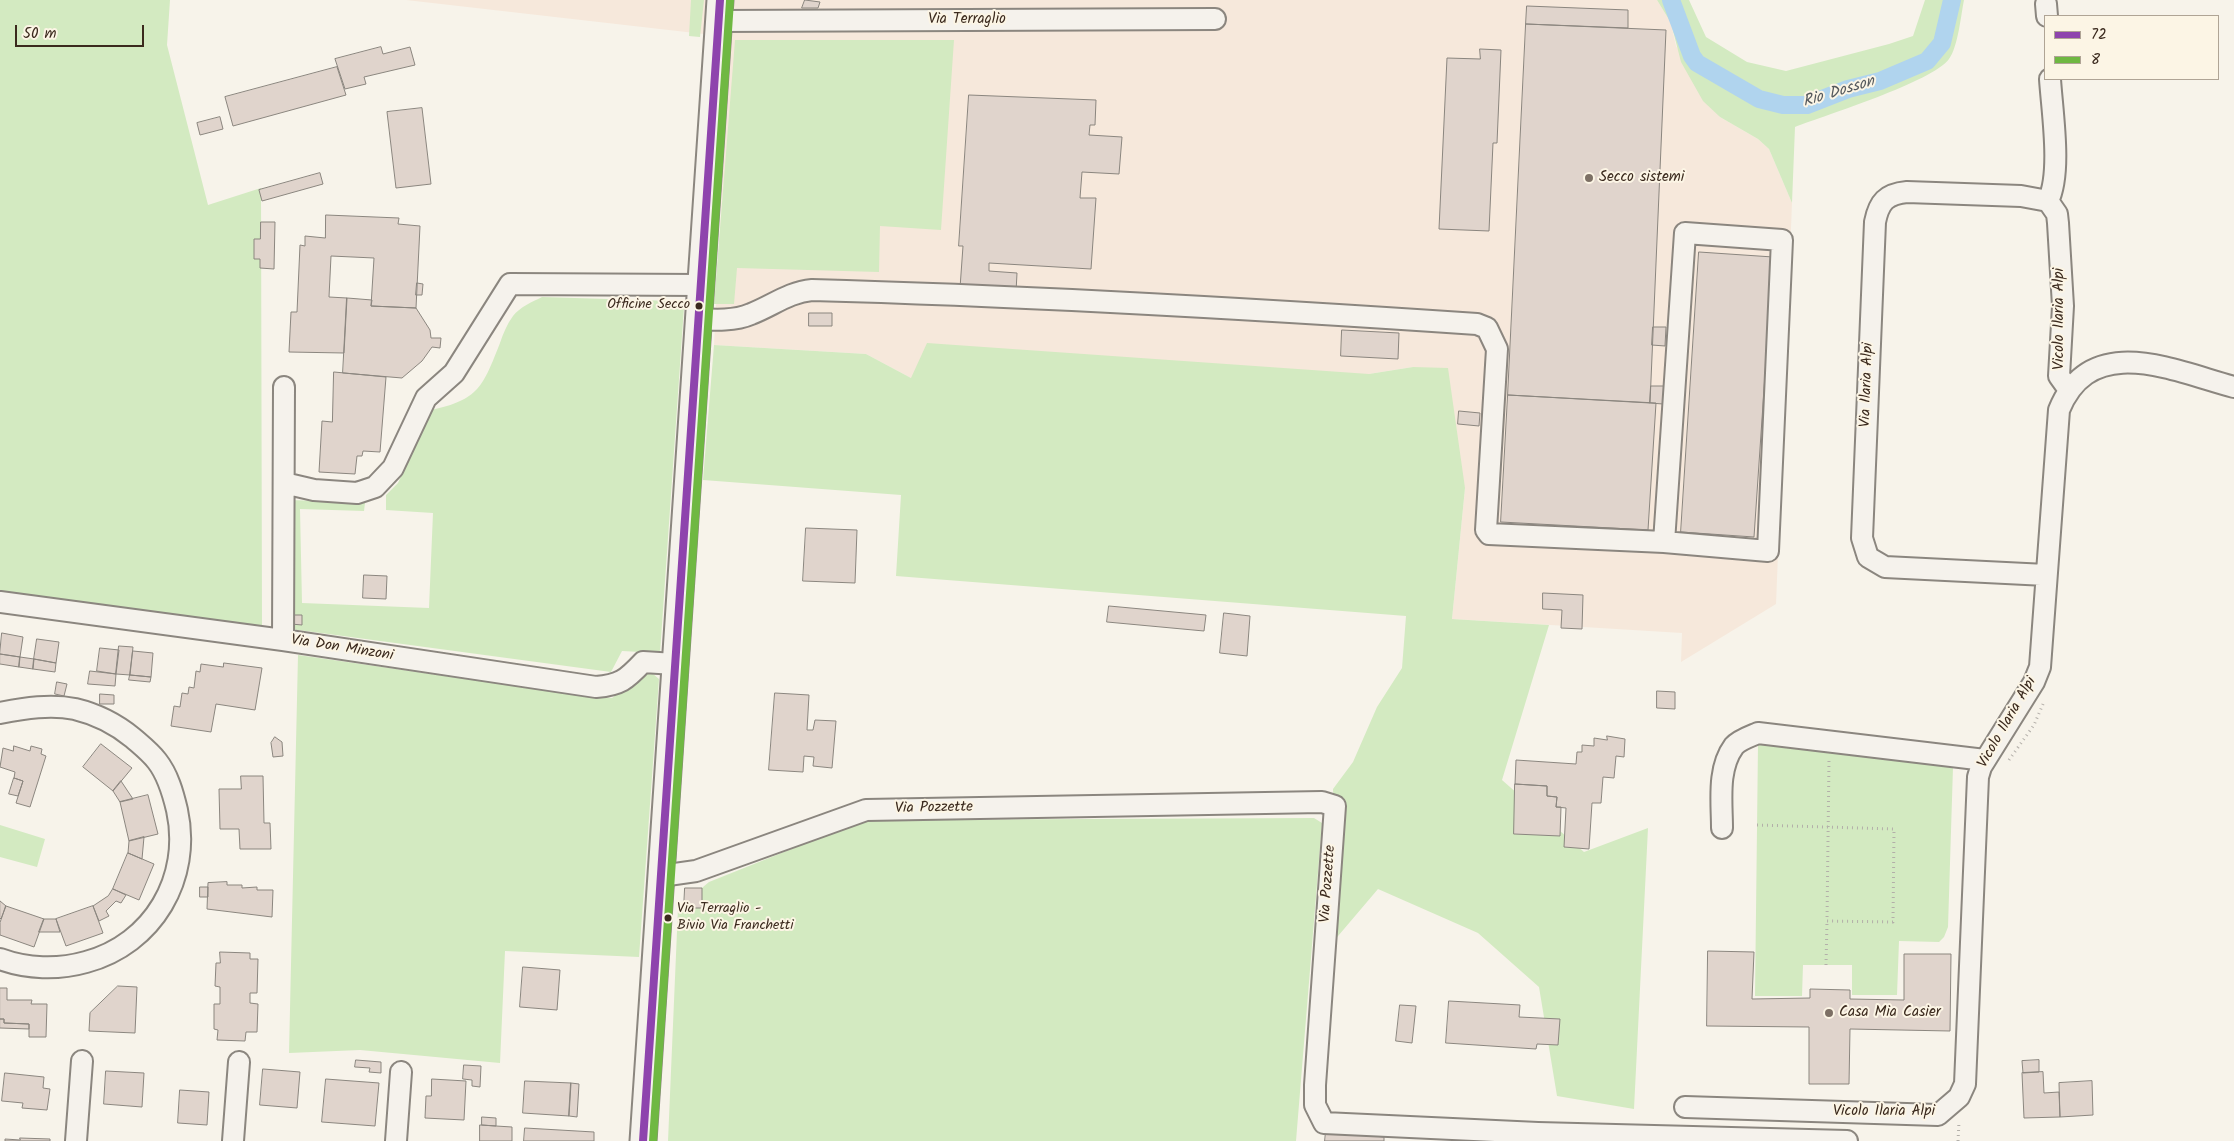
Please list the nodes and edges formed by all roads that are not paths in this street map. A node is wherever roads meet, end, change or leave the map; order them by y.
1 (719, 11) edge
2 (1215, 19) dead end
3 (2050, 80) edge
4 (2048, 201) junction
5 (700, 285) junction
6 (697, 319) junction
7 (2061, 326) junction
8 (2084, 376) junction
9 (2234, 386) edge
10 (284, 387) dead end
11 (2069, 390) junction
12 (284, 483) junction
13 (1664, 542) junction
14 (2046, 576) junction
15 (0, 602) edge
16 (283, 640) junction
17 (675, 664) junction
18 (0, 713) edge
19 (1990, 764) junction
20 (1722, 828) dead end
21 (661, 876) junction
22 (0, 959) edge
23 (82, 1061) dead end
24 (239, 1062) dead end
25 (401, 1072) dead end
26 (1684, 1107) dead end
27 (1537, 1137) edge
28 (76, 1141) edge
29 (233, 1141) edge
30 (396, 1141) edge
31 (643, 1141) edge
32 (1802, 1141) edge
33 (1838, 1141) edge
34 (1847, 1141) edge

1 - 2 street, Via Terraglio
1 - 5 main road, Via Terraglio
3 - 4 street
4 - 7 street, Vicolo Ilaria Alpi
4 - 14 street, Via Ilaria Alpi
5 - 6 main road, Via Terraglio
5 - 12 street
6 - 13 street
6 - 17 main road, Via Terraglio
7 - 8 street
7 - 11 street, Vicolo Ilaria Alpi
8 - 9 street
8 - 11 street
10 - 12 street
11 - 14 street, Vicolo Ilaria Alpi
12 - 16 street
13 - 13 street
14 - 19 street, Vicolo Ilaria Alpi
15 - 16 street, Via Don Minzoni
16 - 17 street, Via Don Minzoni
17 - 21 main road, Via Terraglio
18 - 22 street
19 - 20 street
19 - 26 street, Vicolo Ilaria Alpi
21 - 27 street, Via Pozzette
21 - 31 main road, Via Terraglio
23 - 28 street
24 - 29 street
25 - 30 street
27 - 32 street, Via Pozzette
32 - 33 street, Via Pozzette
33 - 34 street, Via Pozzette

